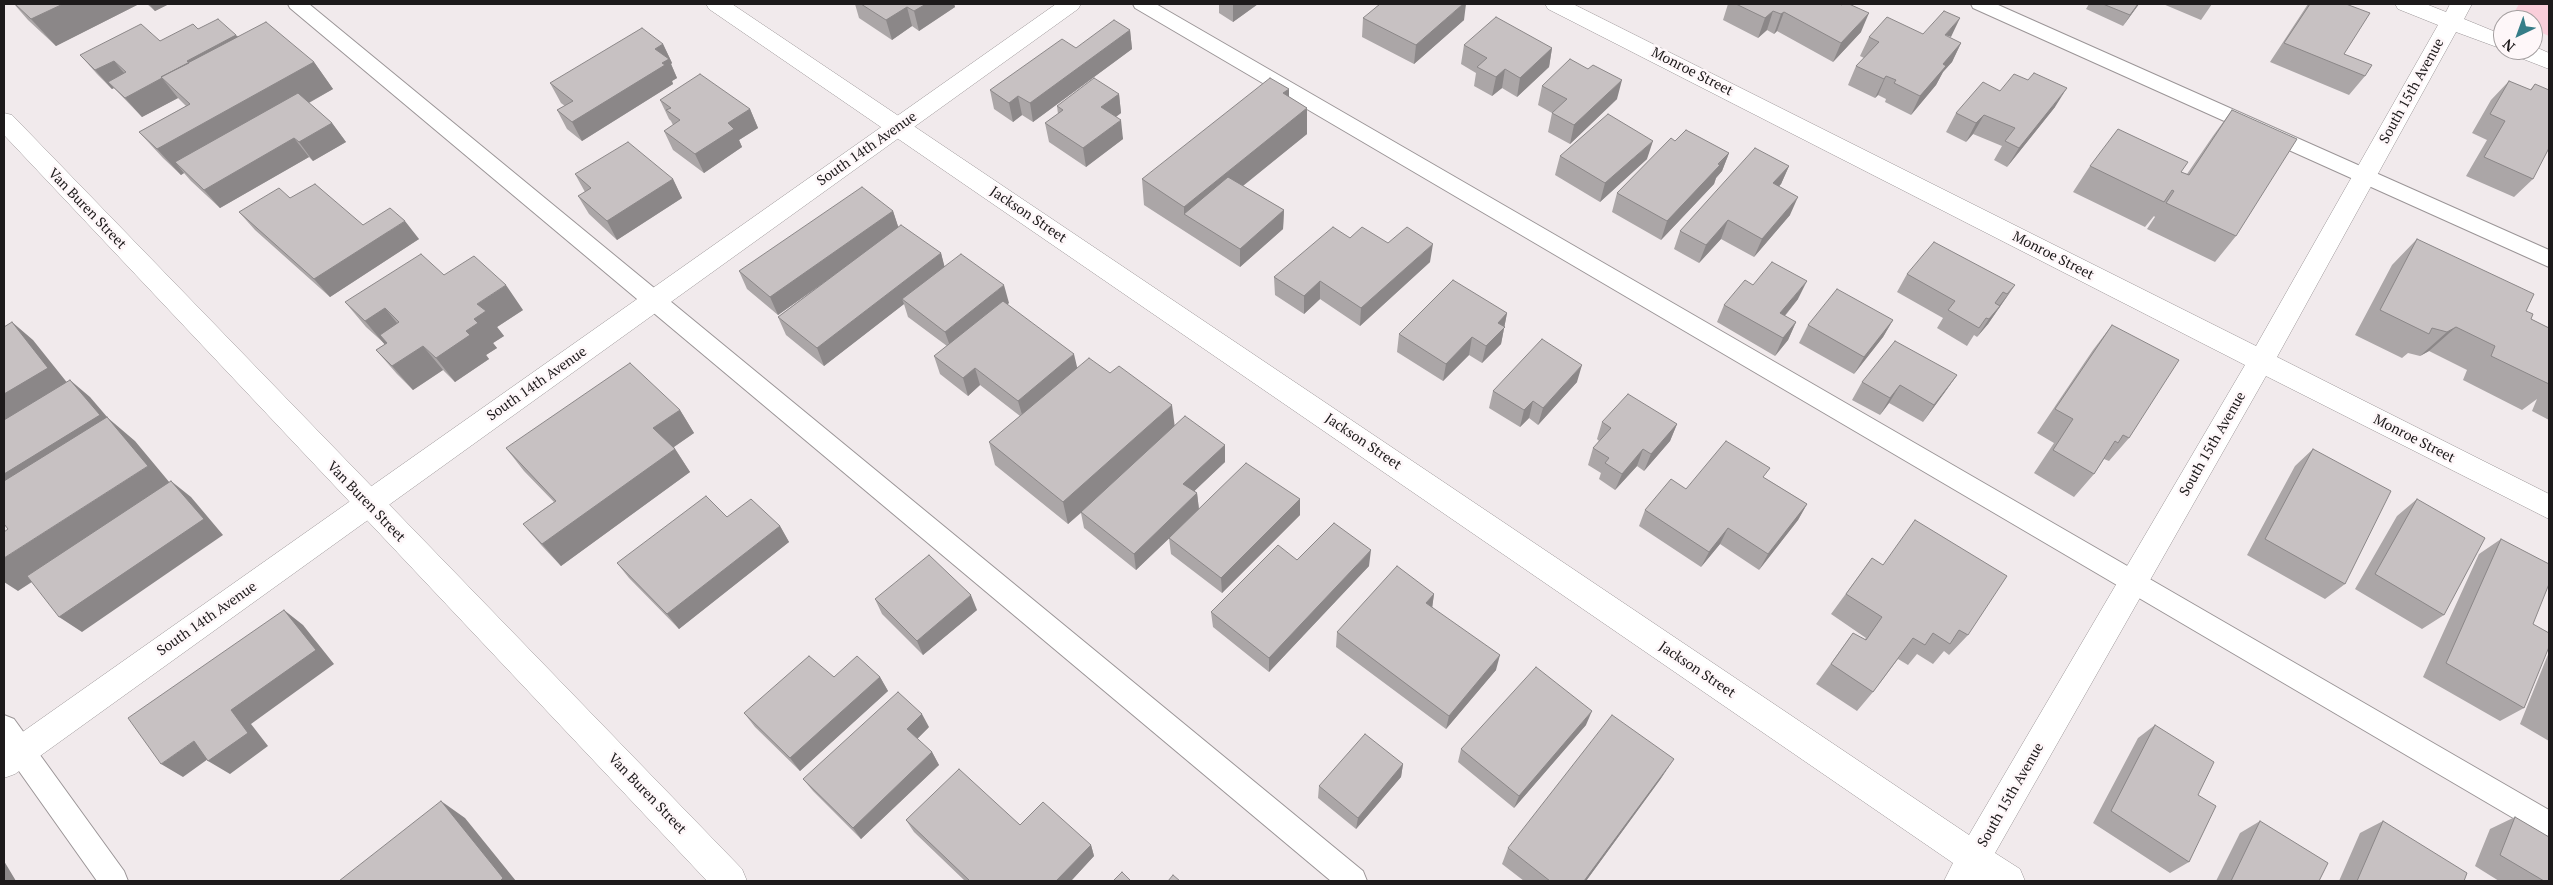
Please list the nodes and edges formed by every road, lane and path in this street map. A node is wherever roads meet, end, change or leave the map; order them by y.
1 (297, 4) edge
2 (717, 4) edge
3 (1070, 4) edge
4 (1142, 4) edge
5 (1556, 4) edge
6 (1980, 4) edge
7 (2406, 4) edge
8 (2456, 13) edge
9 (2493, 37) edge
10 (4, 121) edge
11 (899, 127) junction
12 (2364, 176) junction
13 (2549, 259) edge
14 (654, 301) junction
15 (2261, 361) junction
16 (368, 504) junction
17 (2549, 507) edge
18 (2134, 582) junction
19 (4, 728) edge
20 (12, 757) edge
21 (2549, 825) edge
22 (1968, 870) edge
23 (114, 881) edge
24 (730, 881) edge
25 (1353, 881) edge
26 (2008, 881) edge

1 - 14 lane
2 - 11 street, Jackson Street
3 - 11 street, South 14th Avenue
4 - 18 lane
5 - 15 street, Monroe Street
6 - 12 lane
7 - 8 street
8 - 9 street
8 - 12 street, South 15th Avenue
10 - 16 street, Van Buren Street
11 - 14 street, South 14th Avenue
11 - 22 street, Jackson Street
12 - 13 lane
12 - 15 street, South 15th Avenue
14 - 16 street, South 14th Avenue
14 - 25 lane
15 - 17 street, Monroe Street
15 - 18 street, South 15th Avenue
16 - 20 street, South 14th Avenue
16 - 24 street, Van Buren Street
18 - 21 lane
18 - 22 street, South 15th Avenue
19 - 20 lane
20 - 23 lane
22 - 26 street, Jackson Street

